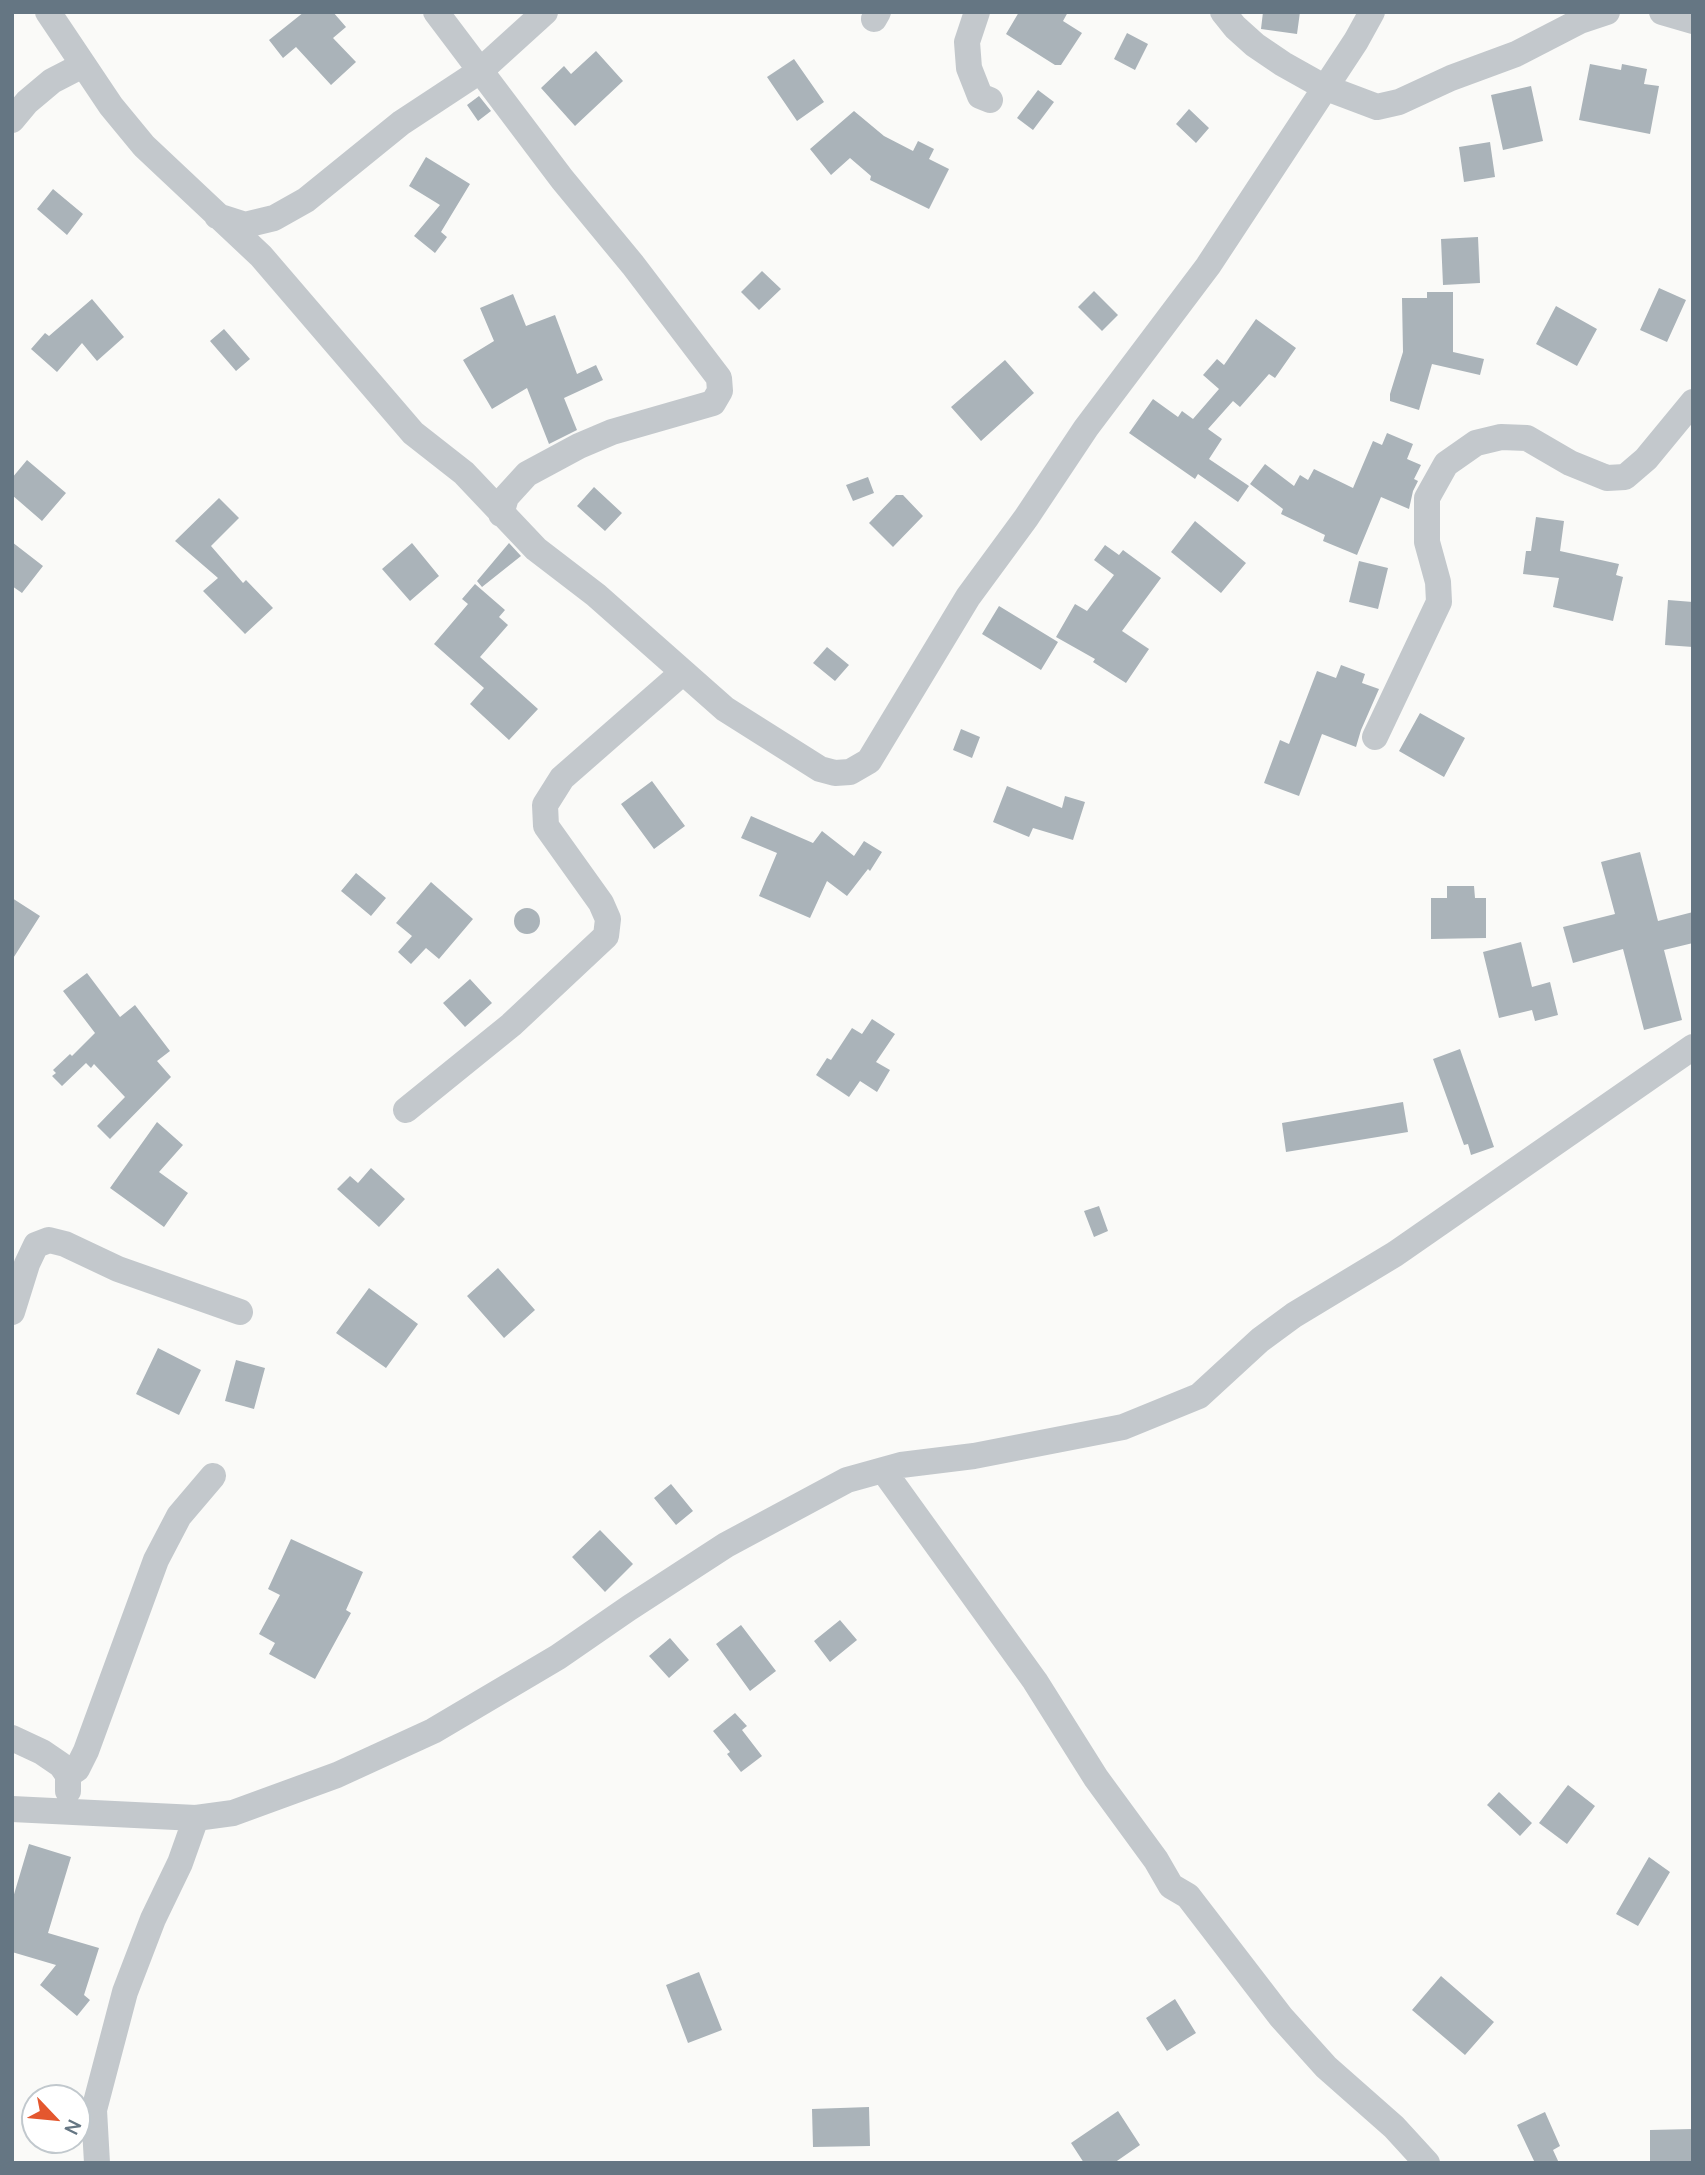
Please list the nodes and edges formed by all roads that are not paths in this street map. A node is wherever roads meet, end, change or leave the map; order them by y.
1 (48, 12) edge
2 (436, 12) edge
3 (545, 12) edge
4 (978, 12) edge
5 (1223, 12) edge
6 (1372, 12) edge
7 (1607, 12) edge
8 (1662, 12) edge
9 (1693, 21) edge
10 (83, 65) junction
11 (480, 71) junction
12 (1324, 88) junction
13 (990, 100) dead end
14 (12, 120) edge
15 (215, 215) junction
16 (1693, 402) edge
17 (501, 514) junction
18 (682, 673) junction
19 (1375, 737) dead end
20 (1693, 1046) edge
21 (407, 1110) dead end
22 (12, 1312) edge
23 (240, 1312) dead end
24 (883, 1470) junction
25 (214, 1476) dead end
26 (12, 1738) edge
27 (68, 1775) junction
28 (12, 1809) edge
29 (67, 1810) junction
30 (196, 1818) junction
31 (97, 2163) edge
32 (1427, 2163) edge

1 - 10 street
2 - 11 street
3 - 11 street
4 - 13 street
5 - 12 street
6 - 12 street
7 - 12 street
8 - 9 street
10 - 14 street
10 - 15 street
11 - 15 street
11 - 17 street
12 - 18 street
15 - 17 street
16 - 19 street
17 - 18 street
18 - 21 street
20 - 24 street
22 - 23 street
24 - 30 street
24 - 32 street
25 - 27 street
26 - 27 street
27 - 29 street
28 - 29 street
29 - 30 street
30 - 31 street

